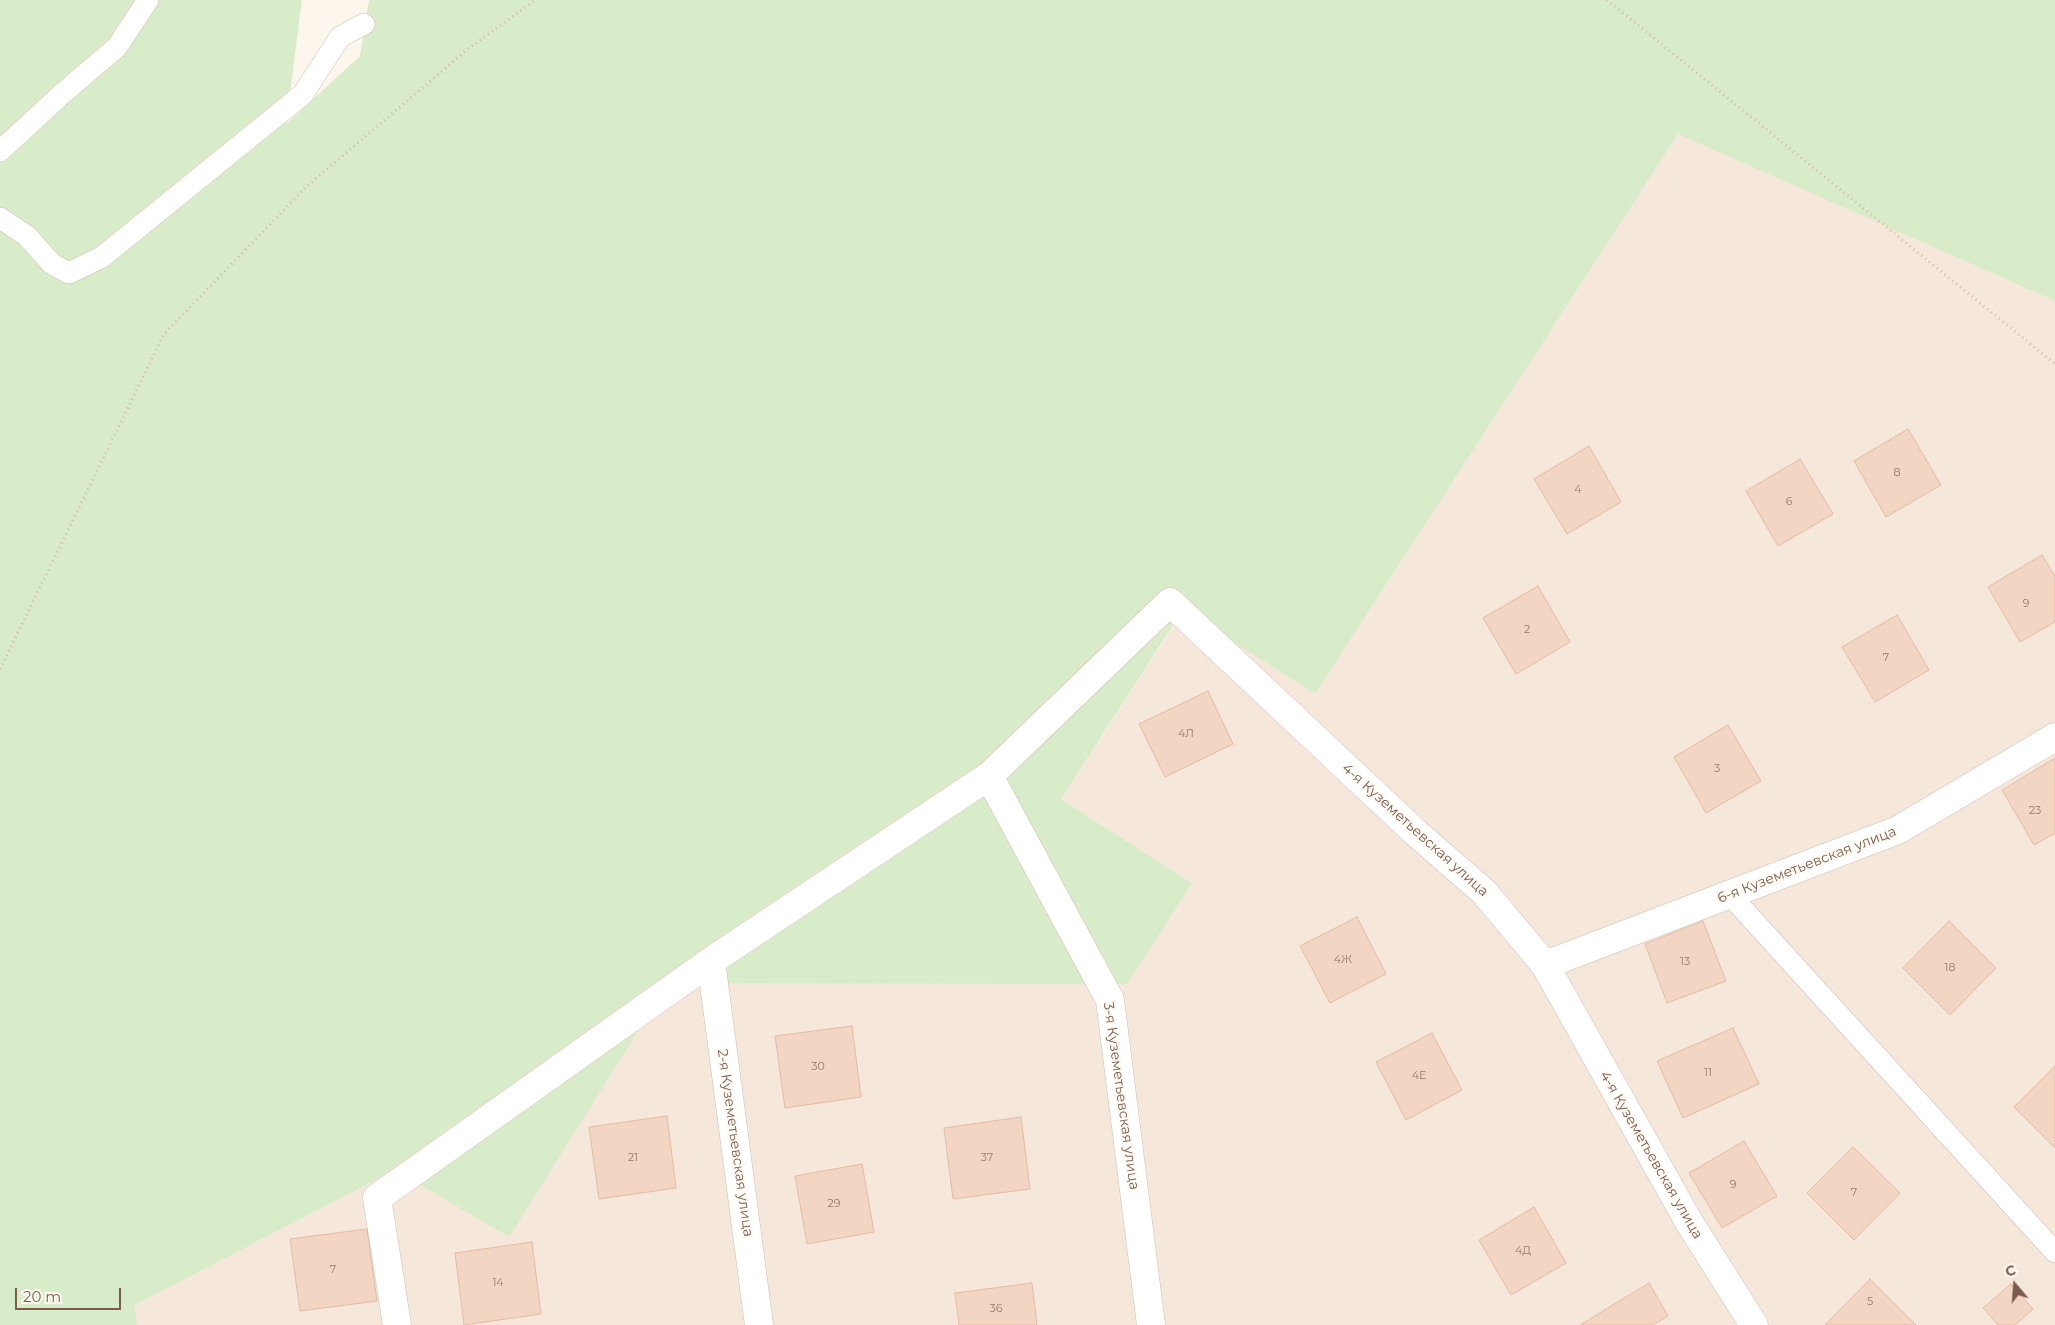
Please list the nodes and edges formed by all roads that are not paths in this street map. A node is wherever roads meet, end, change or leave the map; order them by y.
1 (148, 0) edge
2 (364, 24) dead end
3 (0, 151) edge
4 (0, 218) edge
5 (2055, 737) edge
6 (989, 776) junction
7 (1730, 895) junction
8 (711, 961) junction
9 (1545, 965) junction
10 (2055, 1252) edge
11 (397, 1325) edge
12 (759, 1325) edge
13 (1151, 1325) edge
14 (1754, 1325) edge

1 - 3 lane
2 - 4 lane
5 - 7 street, 6-я Куземетьевская улица
6 - 8 street
6 - 9 street, 4-я Куземетьевская улица
6 - 13 street, 3-я Куземетьевская улица
7 - 9 street, 6-я Куземетьевская улица
7 - 10 lane
8 - 11 street
8 - 12 street, 2-я Куземетьевская улица
9 - 14 street, 4-я Куземетьевская улица

